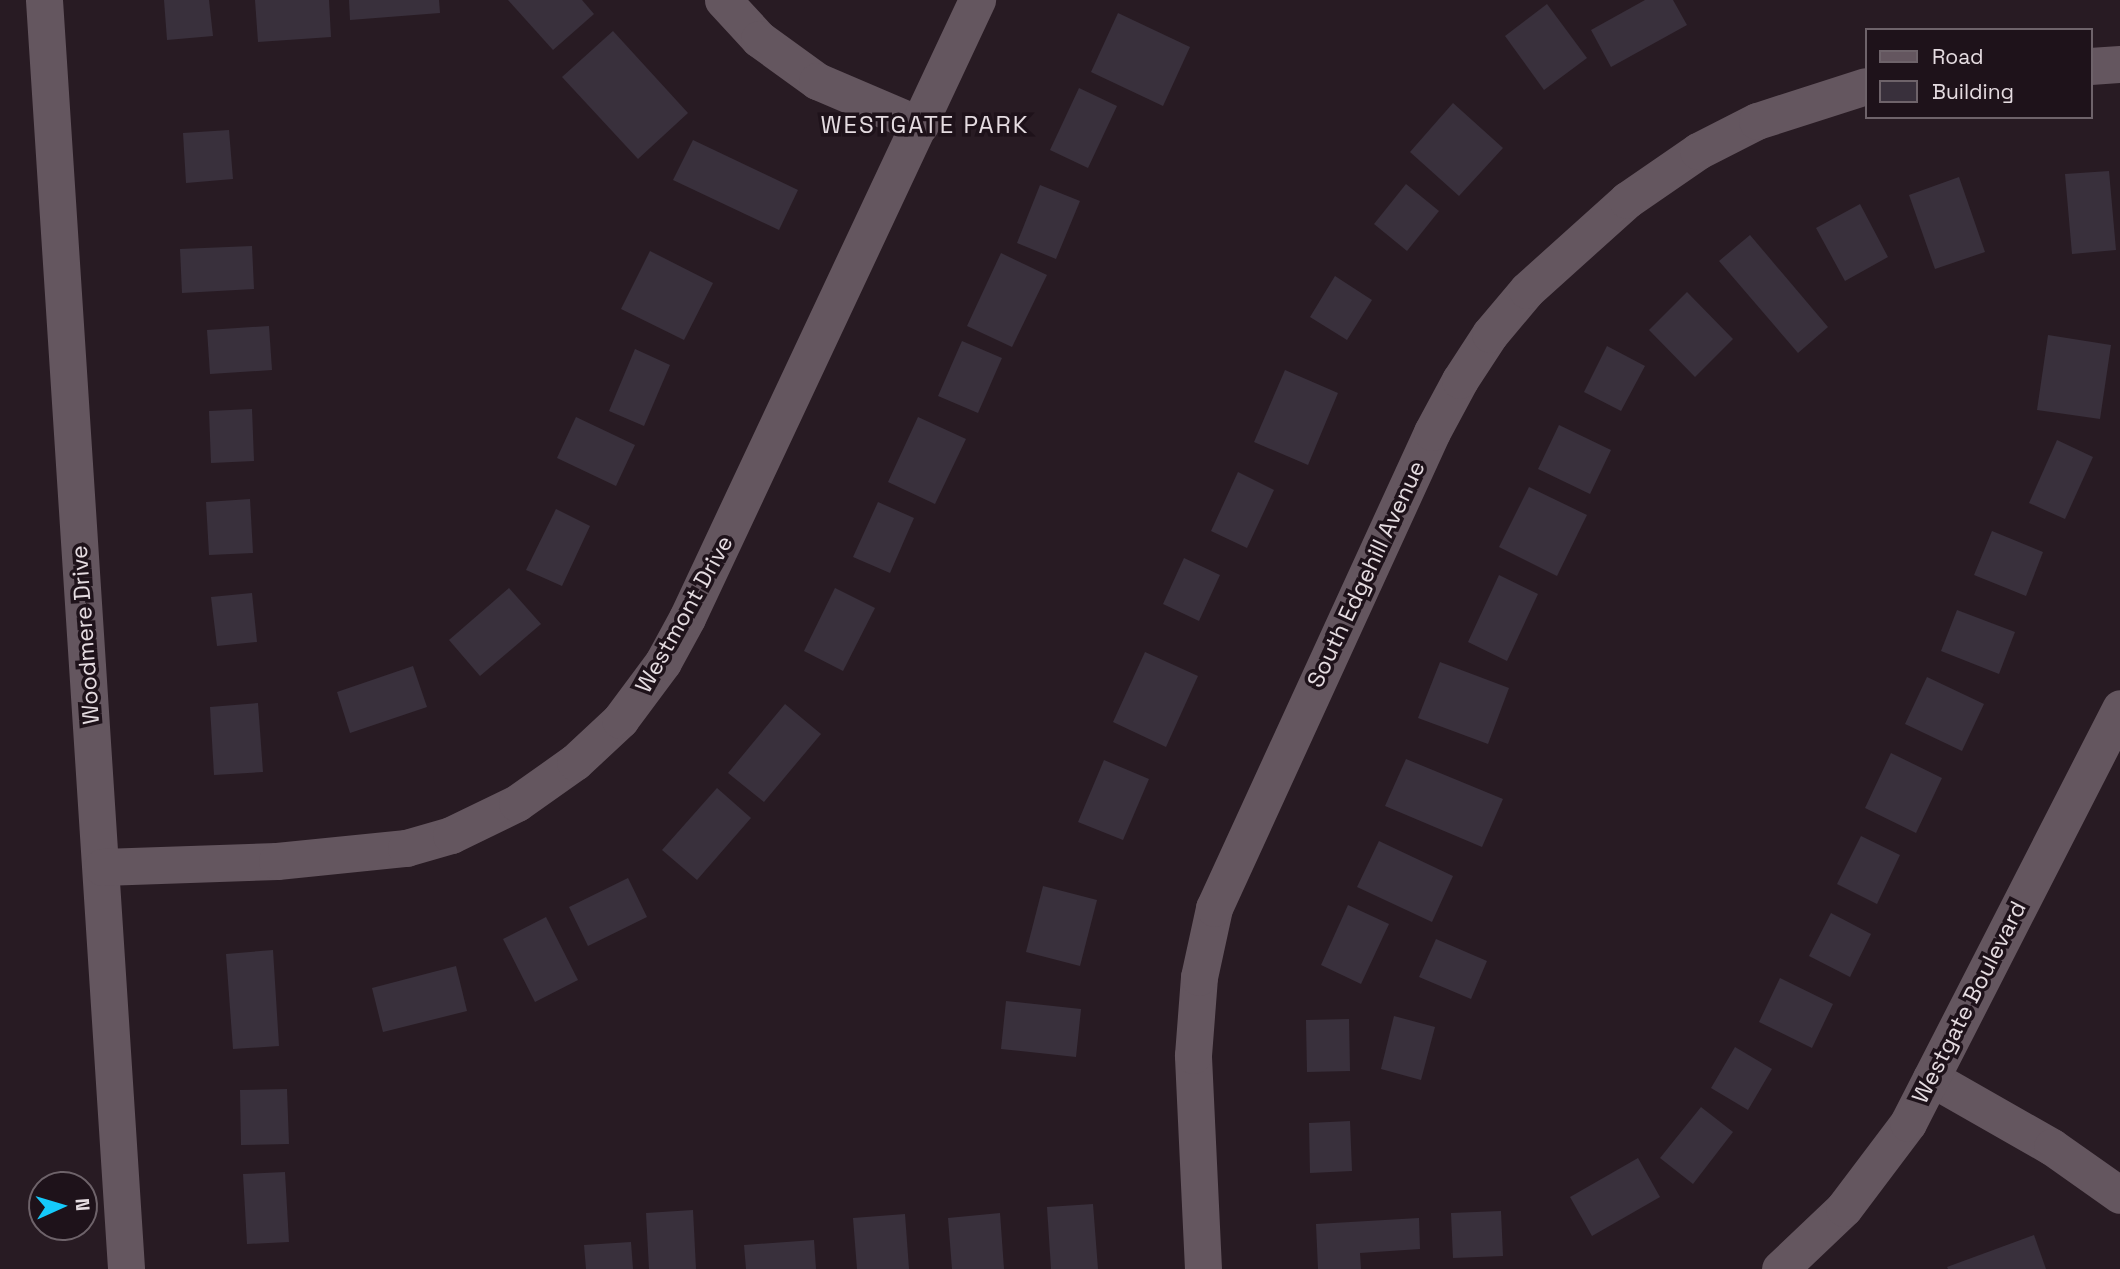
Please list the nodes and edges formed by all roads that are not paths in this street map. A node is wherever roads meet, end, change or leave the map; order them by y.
1 (44, 0) edge
2 (723, 0) edge
3 (977, 0) edge
4 (2120, 64) edge
5 (2092, 66) edge
6 (1864, 87) edge
7 (920, 125) junction
8 (2120, 708) edge
9 (102, 867) junction
10 (1931, 1078) junction
11 (2120, 1195) edge
12 (126, 1269) edge
13 (1203, 1269) edge
14 (1780, 1269) edge

1 - 9 street, Woodmere Drive
2 - 7 street
3 - 7 street, Westmont Drive
4 - 5 street
6 - 13 street, South Edgehill Avenue
7 - 9 street, Westmont Drive
8 - 10 street, Westgate Boulevard
9 - 12 street, Woodmere Drive
10 - 11 street
10 - 14 street, Westgate Boulevard

